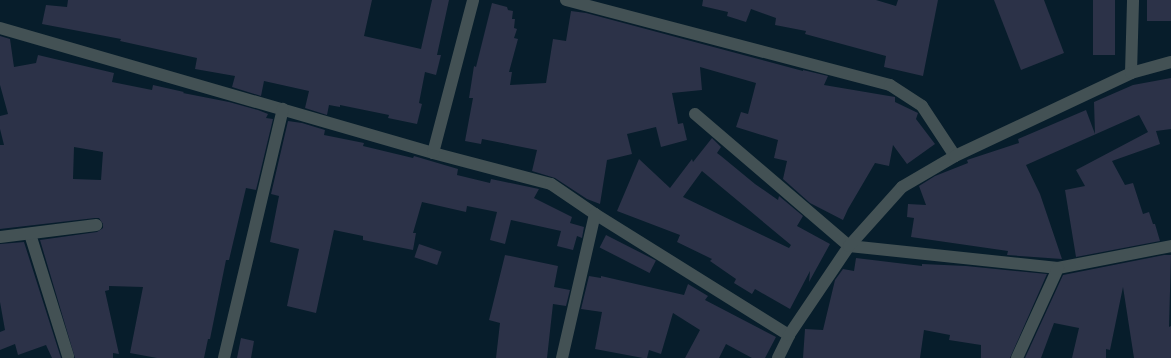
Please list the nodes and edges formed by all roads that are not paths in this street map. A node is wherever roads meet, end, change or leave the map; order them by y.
1 (473, 0) edge
2 (566, 0) edge
3 (1133, 0) edge
4 (0, 28) edge
5 (1171, 62) edge
6 (1131, 73) junction
7 (283, 109) junction
8 (695, 114) dead end
9 (433, 153) junction
10 (955, 156) junction
11 (595, 214) junction
12 (96, 225) dead end
13 (30, 234) junction
14 (0, 237) edge
15 (849, 246) junction
16 (1171, 246) edge
17 (1058, 268) junction
18 (789, 335) junction
19 (68, 356) dead end
20 (224, 358) edge
21 (562, 358) edge
22 (778, 358) edge
23 (1017, 358) edge

1 - 9 street
2 - 10 street
3 - 6 street
4 - 7 street
5 - 6 street
6 - 10 street
7 - 9 street
7 - 20 street
8 - 15 street
9 - 11 street
10 - 15 street
11 - 18 street
11 - 21 street
12 - 13 street
13 - 14 street
13 - 19 street
15 - 17 street
15 - 18 street
16 - 17 street
17 - 23 street
18 - 22 street

